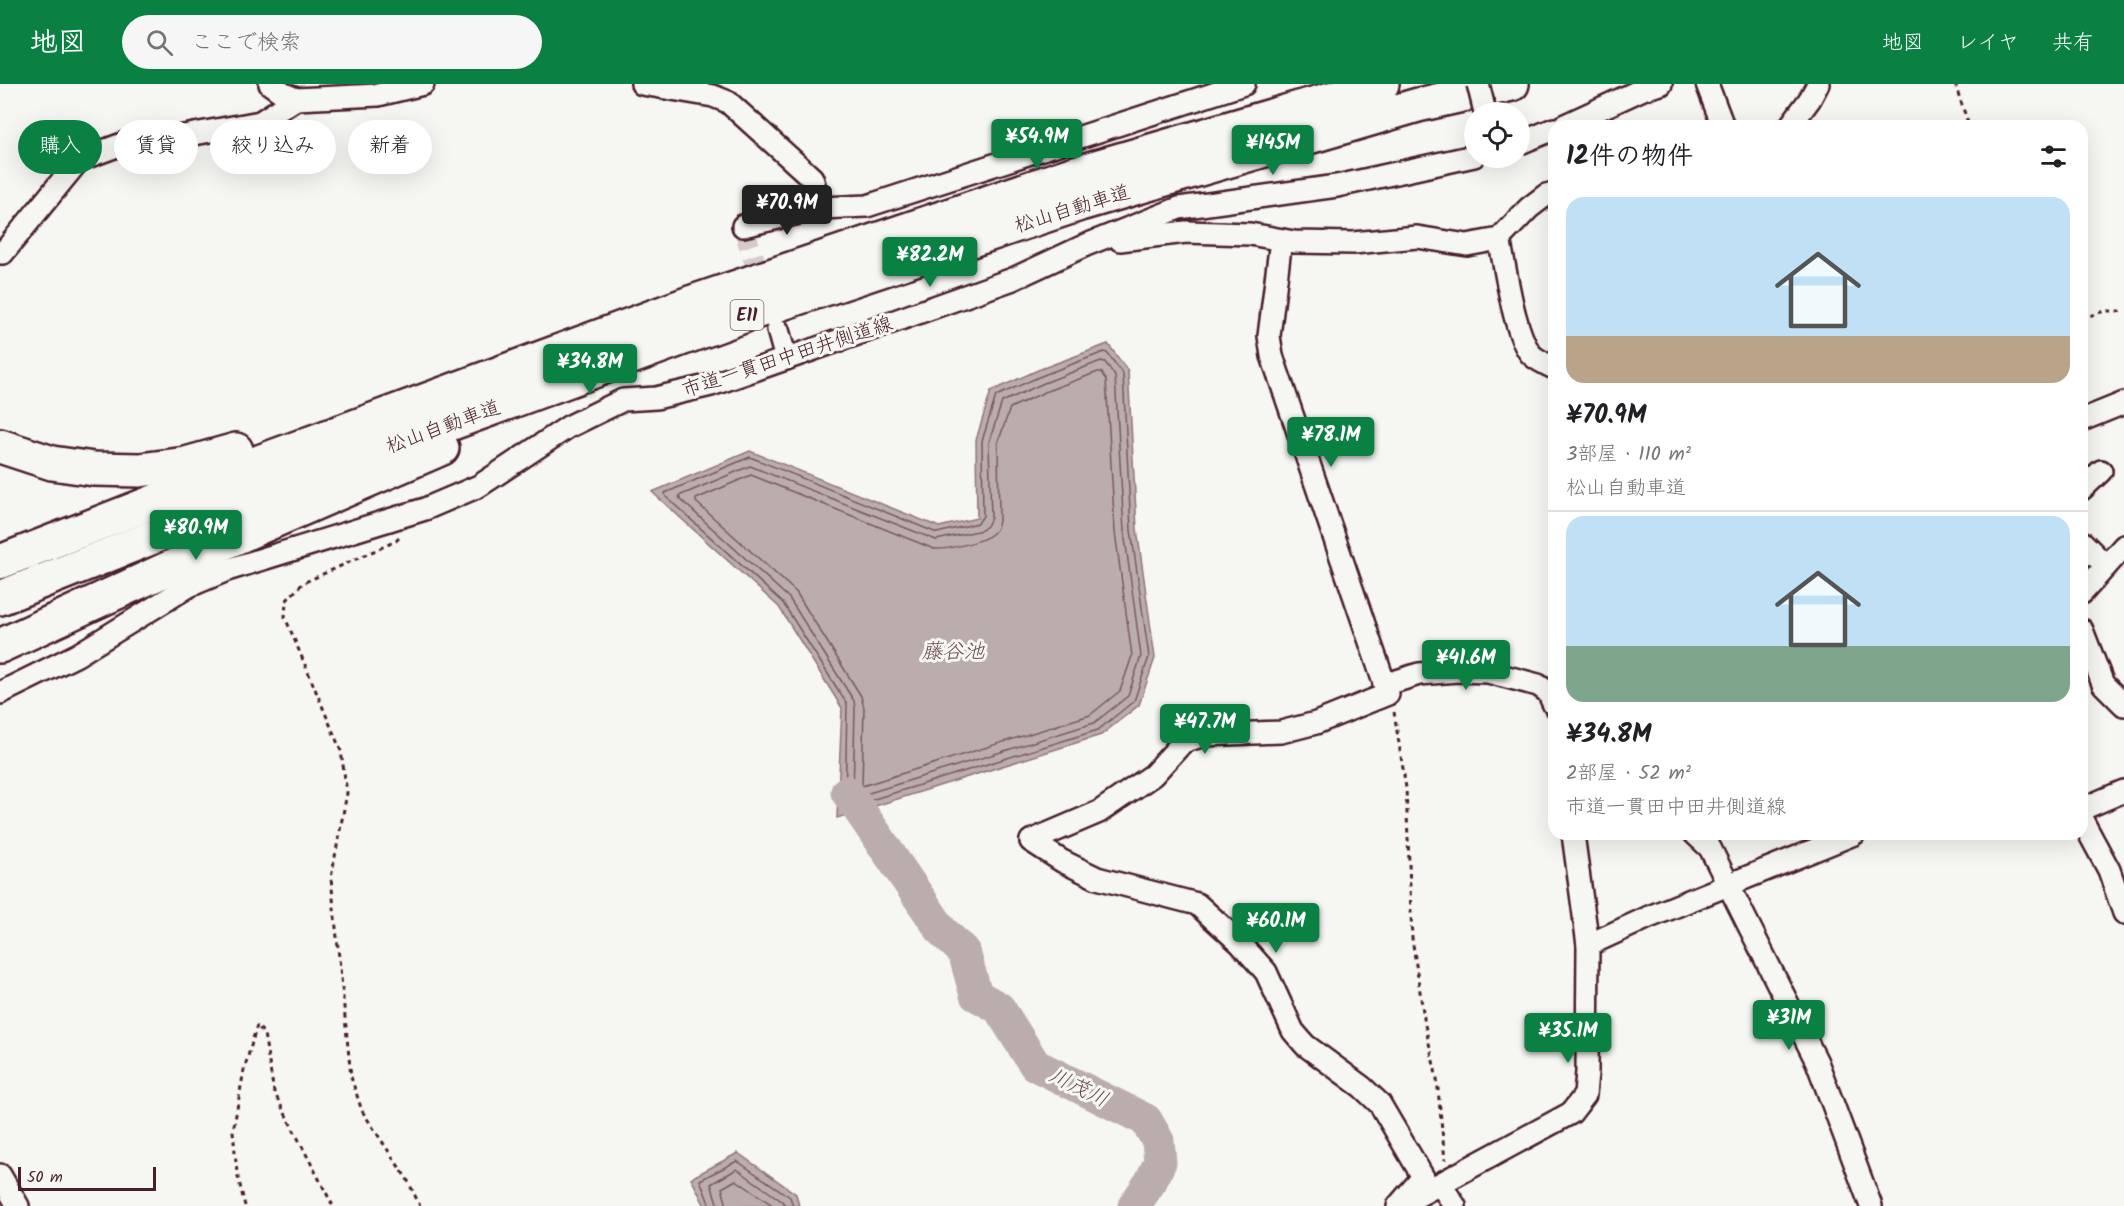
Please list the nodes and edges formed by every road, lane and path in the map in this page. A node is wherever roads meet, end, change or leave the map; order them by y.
1 (270, 84) edge
2 (423, 84) edge
3 (642, 84) edge
4 (1244, 84) edge
5 (1382, 84) edge
6 (1478, 84) edge
7 (1512, 84) edge
8 (1661, 84) edge
9 (1707, 84) edge
10 (1818, 84) edge
11 (1955, 84) edge
12 (296, 99) junction
13 (1482, 102) edge
14 (1576, 120) edge
15 (1721, 120) edge
16 (1794, 120) edge
17 (1967, 120) edge
18 (1548, 131) edge
19 (1530, 139) edge
20 (1464, 158) edge
21 (1548, 194) edge
22 (821, 208) junction
23 (744, 226) dead end
24 (1499, 239) junction
25 (1281, 240) junction
26 (1086, 245) junction
27 (0, 253) edge
28 (690, 303) junction
29 (2124, 311) edge
30 (746, 315) junction
31 (2088, 317) edge
32 (778, 330) dead end
33 (786, 359) junction
34 (1548, 365) edge
35 (2124, 403) edge
36 (2088, 418) edge
37 (0, 446) edge
38 (2101, 471) dead end
39 (2088, 483) edge
40 (425, 509) junction
41 (2124, 546) edge
42 (2088, 548) edge
43 (0, 562) edge
44 (2106, 566) junction
45 (2088, 586) edge
46 (0, 598) edge
47 (2088, 645) edge
48 (0, 646) edge
49 (1386, 689) junction
50 (1548, 692) edge
51 (0, 693) edge
52 (2124, 705) edge
53 (2124, 791) edge
54 (2088, 806) edge
55 (2088, 831) edge
56 (1573, 840) edge
57 (1701, 840) edge
58 (1839, 840) edge
59 (1728, 886) junction
60 (2124, 913) edge
61 (1588, 945) junction
62 (0, 1175) edge
63 (1432, 1181) junction
64 (18, 1206) edge
65 (245, 1206) edge
66 (333, 1206) edge
67 (420, 1206) edge
68 (1399, 1206) edge
69 (1455, 1206) edge
70 (1871, 1206) edge

1 - 12 street
2 - 12 street
3 - 22 street
4 - 22 street
5 - 28 highway, 松山自動車道 / E11
6 - 13 street, bridge
7 - 30 highway, 松山自動車道 / E11
8 - 14 street
9 - 15 street
10 - 16 street
11 - 17 path
12 - 27 street
18 - 19 street
20 - 26 street, 市道一貫田中田井側道線
21 - 24 street
22 - 23 street
24 - 25 street
24 - 34 street
25 - 26 street
25 - 49 street
26 - 33 street, 市道一貫田中田井側道線
28 - 37 highway
28 - 43 highway, 松山自動車道 / E11
29 - 31 path
30 - 46 highway, 松山自動車道 / E11
30 - 48 highway
32 - 33 street
33 - 40 street, 市道一貫田中田井側道線
35 - 36 street
38 - 39 street
40 - 51 street, 市道一貫田中田井側道線
40 - 67 path
41 - 44 street
42 - 44 street
44 - 45 street
47 - 52 street
49 - 50 street
49 - 63 path
49 - 63 street
53 - 54 street
55 - 60 street
56 - 61 street
57 - 59 street
58 - 59 street
59 - 61 street
59 - 70 street
61 - 63 street
62 - 64 street
63 - 68 street
63 - 69 street
65 - 66 path

